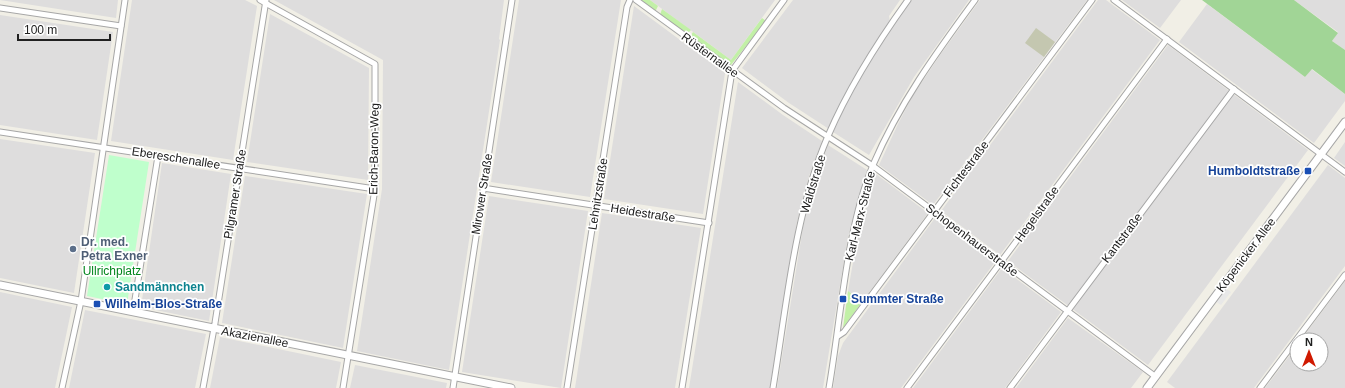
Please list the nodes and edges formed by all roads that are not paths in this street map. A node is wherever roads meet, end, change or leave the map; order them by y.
1 (125, 0) edge
2 (512, 0) edge
3 (630, 0) edge
4 (636, 0) edge
5 (784, 0) edge
6 (908, 0) edge
7 (975, 0) edge
8 (1092, 0) edge
9 (1114, 0) edge
10 (263, 1) edge
11 (0, 8) edge
12 (121, 26) junction
13 (1167, 39) junction
14 (732, 71) junction
15 (1234, 89) junction
16 (785, 109) joint
17 (1345, 122) edge
18 (0, 132) edge
19 (828, 137) junction
20 (103, 147) junction
21 (1321, 154) junction
22 (158, 156) junction
23 (873, 166) junction
24 (239, 168) junction
25 (1345, 172) edge
26 (483, 188) junction
27 (375, 189) junction
28 (596, 206) junction
29 (934, 212) junction
30 (709, 223) junction
31 (1002, 262) junction
32 (1345, 275) edge
33 (0, 285) edge
34 (80, 301) junction
35 (1068, 311) junction
36 (134, 312) junction
37 (214, 329) junction
38 (838, 336) junction
39 (350, 356) junction
40 (455, 377) junction
41 (1156, 377) junction
42 (62, 388) edge
43 (203, 388) edge
44 (343, 388) edge
45 (453, 388) edge
46 (511, 388) edge
47 (567, 388) edge
48 (682, 388) edge
49 (773, 388) edge
50 (829, 388) edge
51 (907, 388) edge
52 (1010, 388) edge
53 (1147, 388) edge
54 (1260, 388) edge

1 - 12 street
2 - 26 street, Mirower Straße
3 - 28 street, Lehnitzstraße
4 - 14 street, Rüsternallee
5 - 14 street
6 - 19 street, Waldstraße
7 - 23 street, Karl-Marx-Straße
8 - 29 street, Fichtestraße
9 - 13 street
10 - 24 street, Pilgramer Straße
10 - 27 street, Erich-Baron-Weg
11 - 12 street
12 - 20 street
13 - 15 street
13 - 31 street, Hegelstraße
14 - 16 street, Rüsternallee
14 - 30 street
15 - 21 street
15 - 35 street, Kantstraße
16 - 19 street, Schopenhauerstraße
17 - 21 street, Köpenicker Allee
18 - 20 street, Ebereschenallee
19 - 23 street, Schopenhauerstraße
19 - 49 street, Waldstraße
20 - 22 street, Ebereschenallee
20 - 34 street
21 - 25 street
21 - 41 street, Köpenicker Allee
22 - 24 street, Ebereschenallee
22 - 36 street
23 - 29 street, Schopenhauerstraße
23 - 38 street, Karl-Marx-Straße
24 - 27 street, Ebereschenallee
24 - 37 street, Pilgramer Straße
26 - 28 street, Heidestraße
26 - 40 street, Mirower Straße
27 - 39 street, Erich-Baron-Weg
28 - 30 street, Heidestraße
28 - 47 street, Lehnitzstraße
29 - 31 street, Schopenhauerstraße
29 - 38 street, Fichtestraße
30 - 48 street
31 - 35 street, Schopenhauerstraße
31 - 51 street, Hegelstraße
32 - 54 street
33 - 34 street, Akazienallee
34 - 36 street, Akazienallee
34 - 42 street
35 - 41 street, Schopenhauerstraße
35 - 52 street, Kantstraße
36 - 37 street, Akazienallee
37 - 39 street, Akazienallee
37 - 43 street, Pilgramer Straße
38 - 50 street, Karl-Marx-Straße
39 - 40 street, Akazienallee
39 - 44 street, Erich-Baron-Weg
40 - 45 street, Mirower Straße
40 - 46 street, Akazienallee
41 - 53 street, Köpenicker Allee

